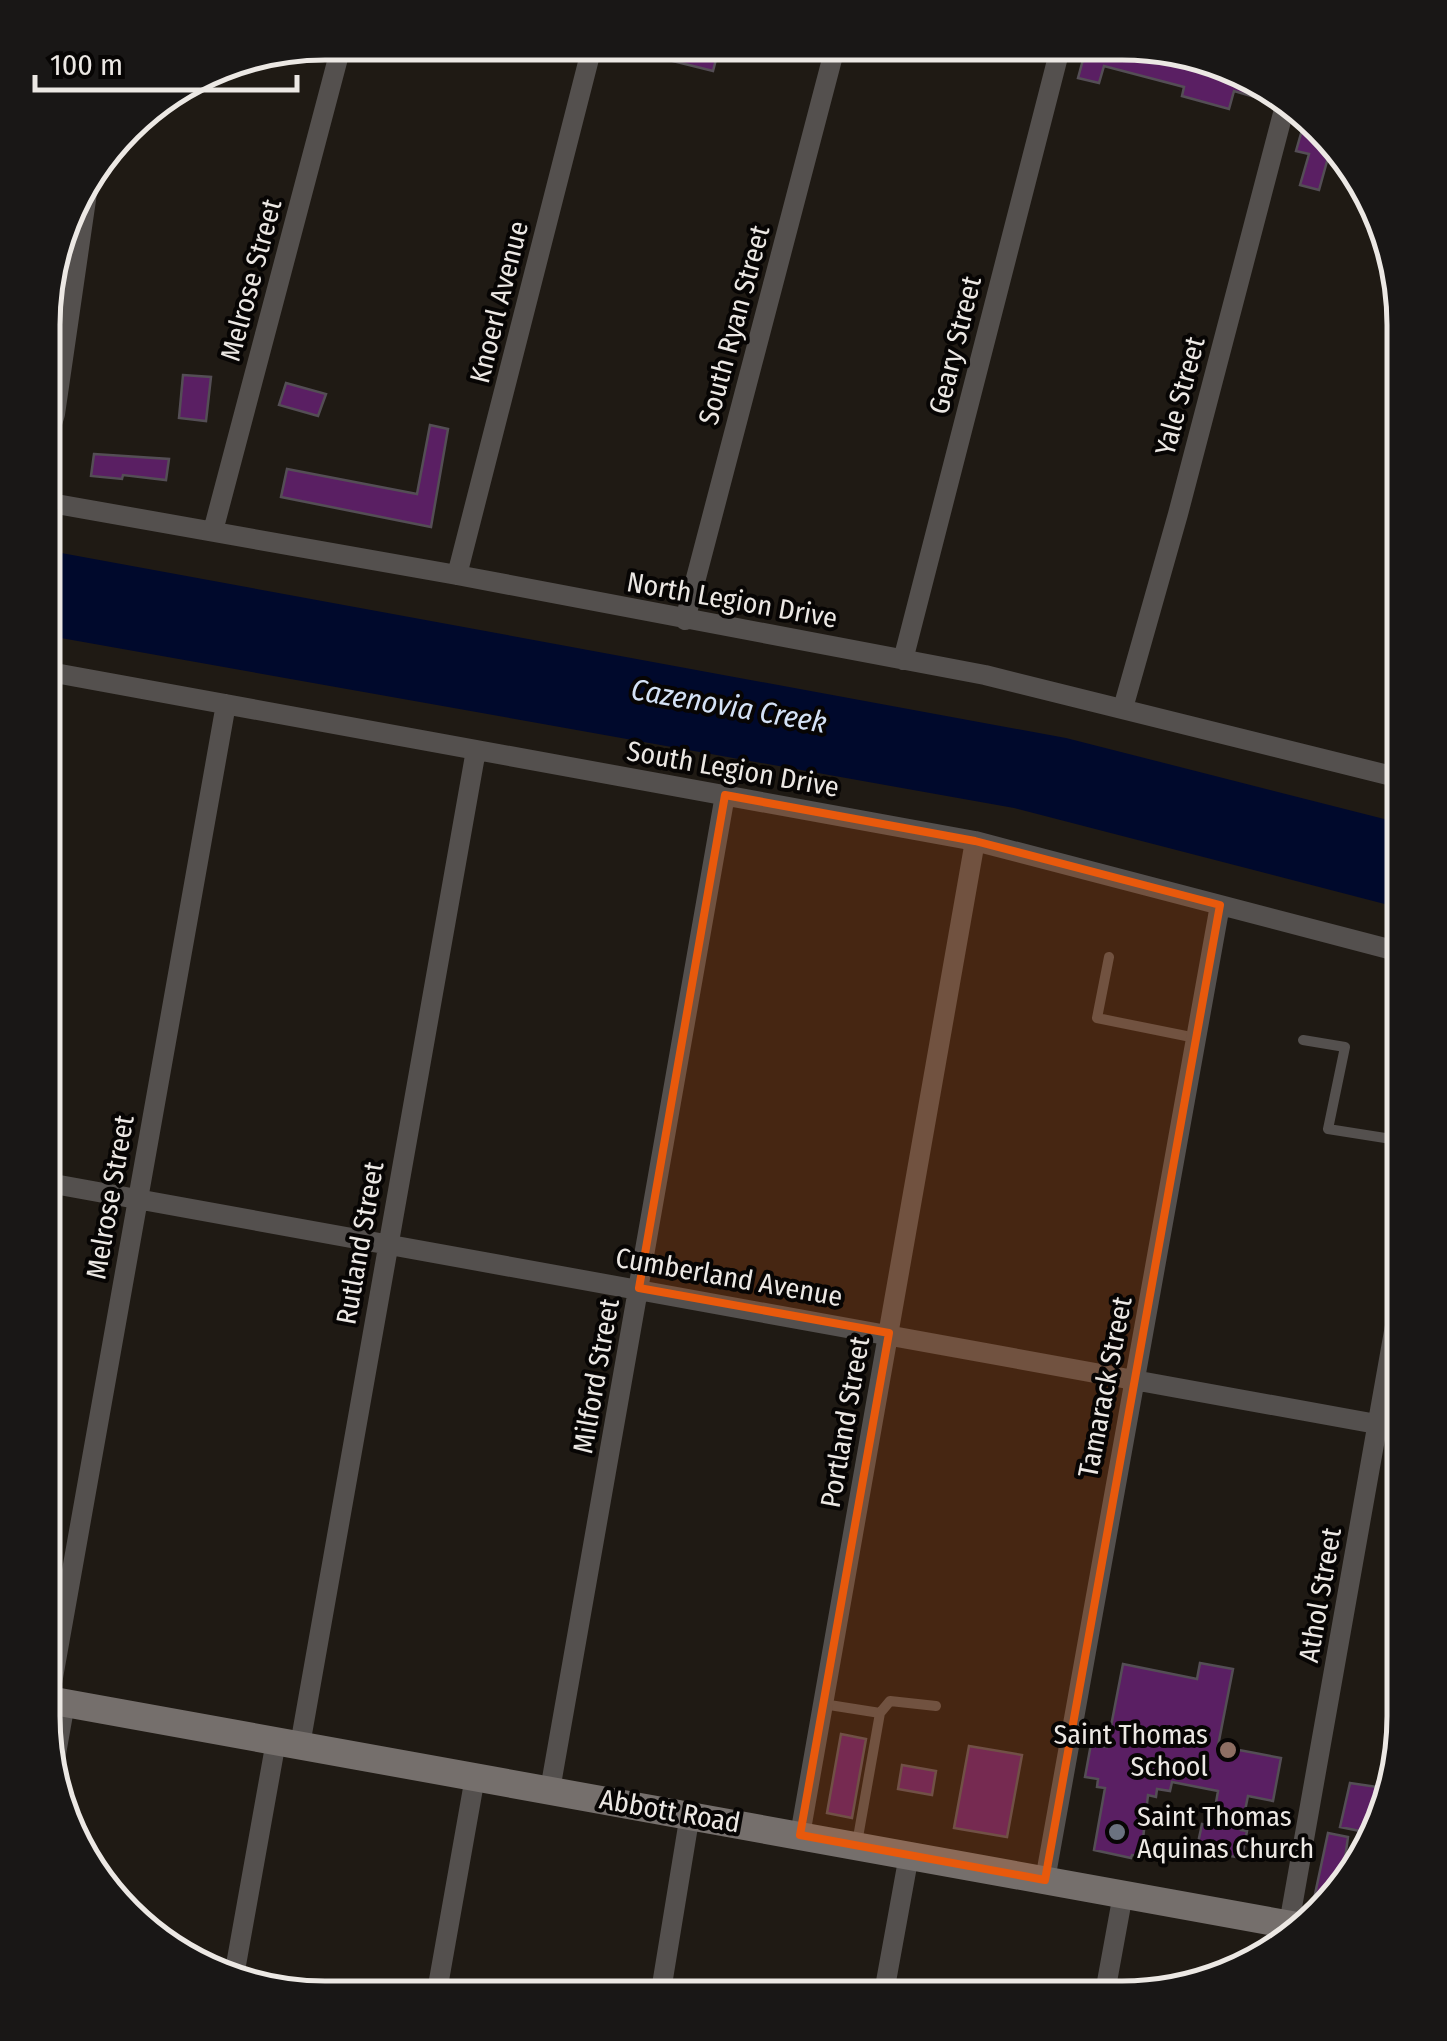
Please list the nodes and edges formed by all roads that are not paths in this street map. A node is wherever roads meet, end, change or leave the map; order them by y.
1 (337, 60) edge
2 (590, 60) edge
3 (832, 60) edge
4 (1057, 60) edge
5 (1283, 115) edge
6 (83, 217) edge
7 (60, 379) edge
8 (60, 505) edge
9 (213, 532) junction
10 (457, 575) junction
11 (685, 620) junction
12 (903, 660) junction
13 (60, 674) edge
14 (226, 704) junction
15 (1123, 708) junction
16 (476, 750) junction
17 (1387, 775) edge
18 (725, 795) junction
19 (975, 842) junction
20 (1220, 906) junction
21 (1387, 949) edge
22 (1109, 957) dead end
23 (1197, 1038) junction
24 (1303, 1040) dead end
25 (1386, 1137) edge
26 (60, 1185) edge
27 (137, 1199) junction
28 (388, 1244) junction
29 (639, 1288) junction
30 (889, 1334) junction
31 (1386, 1377) edge
32 (1135, 1378) junction
33 (1378, 1424) junction
34 (1386, 1425) edge
35 (60, 1653) edge
36 (60, 1701) edge
37 (823, 1704) junction
38 (936, 1706) dead end
39 (880, 1714) junction
40 (288, 1743) junction
41 (475, 1776) junction
42 (550, 1790) junction
43 (690, 1814) junction
44 (800, 1835) junction
45 (856, 1844) junction
46 (909, 1855) junction
47 (1045, 1880) junction
48 (1123, 1894) junction
49 (1294, 1917) edge
50 (1285, 1924) edge
51 (236, 1966) edge
52 (439, 1981) edge
53 (663, 1981) edge
54 (886, 1981) edge
55 (1107, 1981) edge

1 - 9 street, Melrose Street
2 - 10 street, Knoerl Avenue
3 - 11 street, South Ryan Street
4 - 12 street, Geary Street
5 - 15 street, Yale Street
6 - 7 street
8 - 9 street, North Legion Drive
9 - 10 street, North Legion Drive
10 - 11 street, North Legion Drive
11 - 12 street, North Legion Drive
12 - 15 street, North Legion Drive
13 - 14 street, South Legion Drive
14 - 16 street, South Legion Drive
14 - 27 street, Melrose Street
15 - 17 street, North Legion Drive
16 - 18 street, South Legion Drive
16 - 28 street, Rutland Street
18 - 19 street, South Legion Drive
18 - 29 street, Milford Street
19 - 20 street, South Legion Drive
19 - 30 street, Portland Street
20 - 21 street, South Legion Drive
20 - 23 street, Tamarack Street
22 - 23 lane
23 - 32 street, Tamarack Street
24 - 25 lane
26 - 27 street, Cumberland Avenue
27 - 28 street, Cumberland Avenue
27 - 35 street, Melrose Street
28 - 29 street, Cumberland Avenue
28 - 40 street, Rutland Street
29 - 30 street, Cumberland Avenue
29 - 42 street, Milford Street
30 - 32 street, Cumberland Avenue
30 - 37 street, Portland Street
31 - 33 street, Athol Street
32 - 33 street, Cumberland Avenue
32 - 47 street, Tamarack Street
33 - 34 street, Cumberland Avenue
33 - 49 street, Athol Street
36 - 40 street, Abbott Road
37 - 39 lane
37 - 44 street, Portland Street
38 - 39 lane
39 - 45 lane
40 - 41 street, Abbott Road
40 - 51 street, Rutland Street
41 - 42 street, Abbott Road
41 - 52 street
42 - 43 street, Abbott Road
43 - 44 street, Abbott Road
43 - 53 street
44 - 45 street, Abbott Road
45 - 46 street, Abbott Road
46 - 47 street, Abbott Road
46 - 54 street
47 - 48 street, Abbott Road
48 - 50 street, Abbott Road
48 - 55 street

